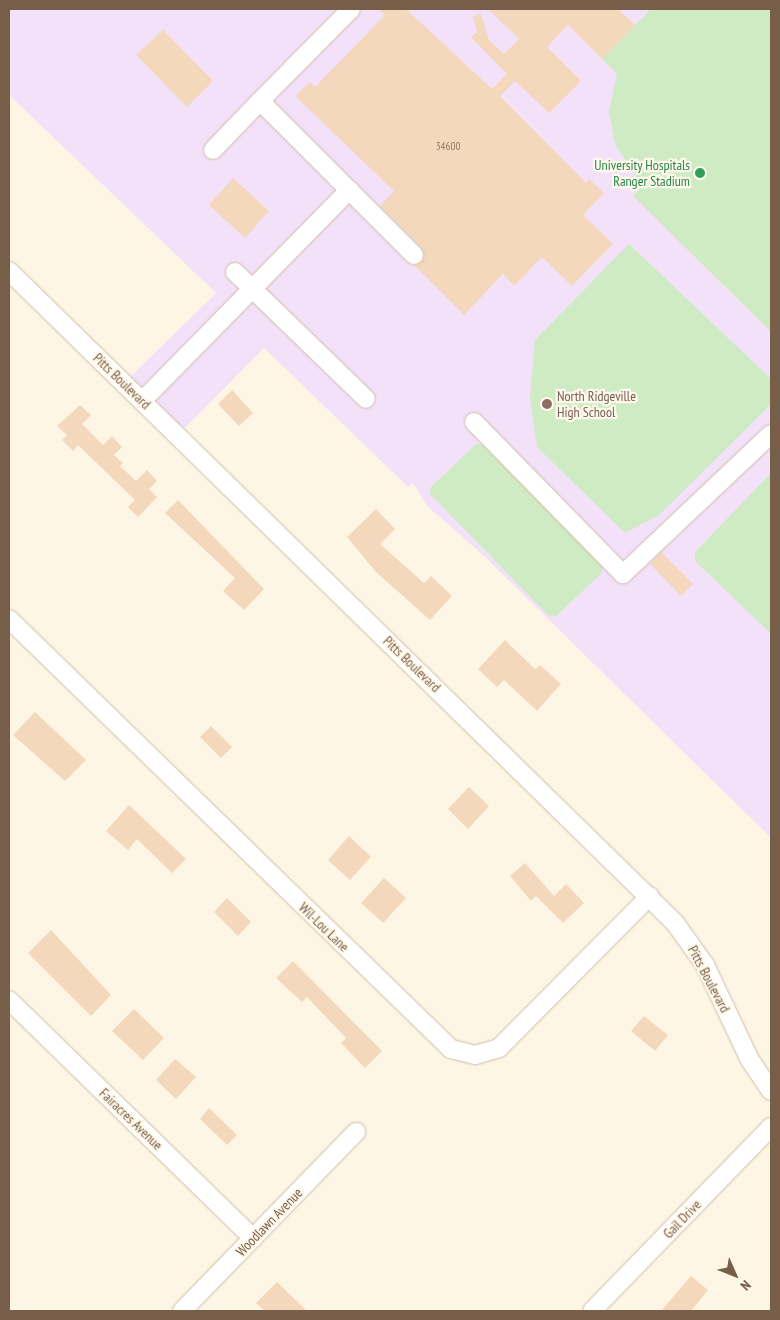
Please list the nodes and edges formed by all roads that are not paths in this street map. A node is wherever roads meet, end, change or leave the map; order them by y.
1 (351, 9) edge
2 (260, 101) junction
3 (213, 150) dead end
4 (349, 190) junction
5 (414, 255) dead end
6 (9, 271) edge
7 (235, 272) dead end
8 (252, 288) junction
9 (366, 399) dead end
10 (142, 400) junction
11 (474, 422) dead end
12 (771, 434) edge
13 (9, 619) edge
14 (650, 896) junction
15 (9, 1000) edge
16 (771, 1091) edge
17 (771, 1127) edge
18 (356, 1132) dead end
19 (253, 1238) junction
20 (182, 1311) edge
21 (592, 1311) edge

1 - 2 street
2 - 3 street
2 - 4 street
4 - 5 street
4 - 8 street
6 - 10 street, Pitts Boulevard
7 - 8 street
8 - 9 street
8 - 10 street
10 - 14 street, Pitts Boulevard
11 - 12 street
13 - 14 street, Wil-Lou Lane
14 - 16 street, Pitts Boulevard
15 - 19 street, Fairacres Avenue
17 - 21 street, Gail Drive
18 - 19 street, Woodlawn Avenue
19 - 20 street, Woodlawn Avenue

